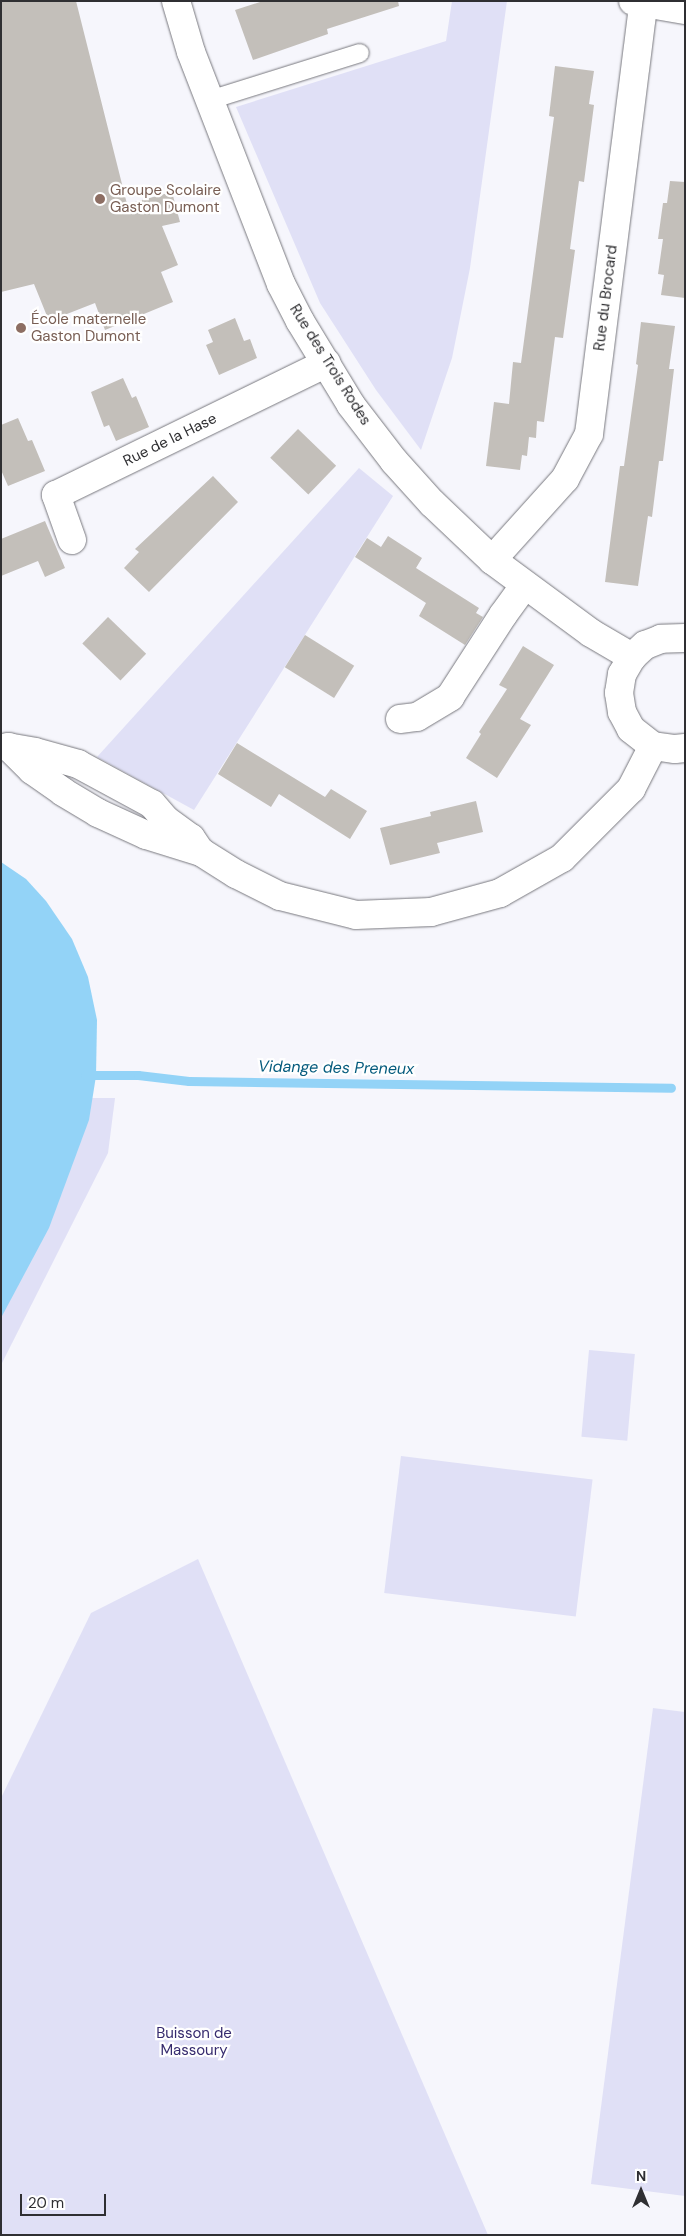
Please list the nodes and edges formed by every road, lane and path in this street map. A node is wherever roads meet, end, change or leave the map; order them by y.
1 (176, 1) edge
2 (638, 3) edge
3 (685, 10) edge
4 (360, 53) dead end
5 (210, 100) junction
6 (327, 363) junction
7 (72, 540) dead end
8 (492, 560) junction
9 (525, 586) junction
10 (685, 638) edge
11 (632, 657) junction
12 (400, 720) dead end
13 (5, 746) edge
14 (652, 746) junction
15 (685, 748) edge

1 - 5 street, Rue des Trois Rodes
2 - 3 street
2 - 8 street, Rue du Brocard
4 - 5 lane
5 - 6 street, Rue des Trois Rodes
6 - 7 street, Rue de la Hase
6 - 8 street, Rue des Trois Rodes
8 - 9 street, Rue des Trois Rodes
9 - 11 street, Rue des Trois Rodes
9 - 12 street
10 - 11 street
11 - 14 street
13 - 14 street
14 - 15 street

